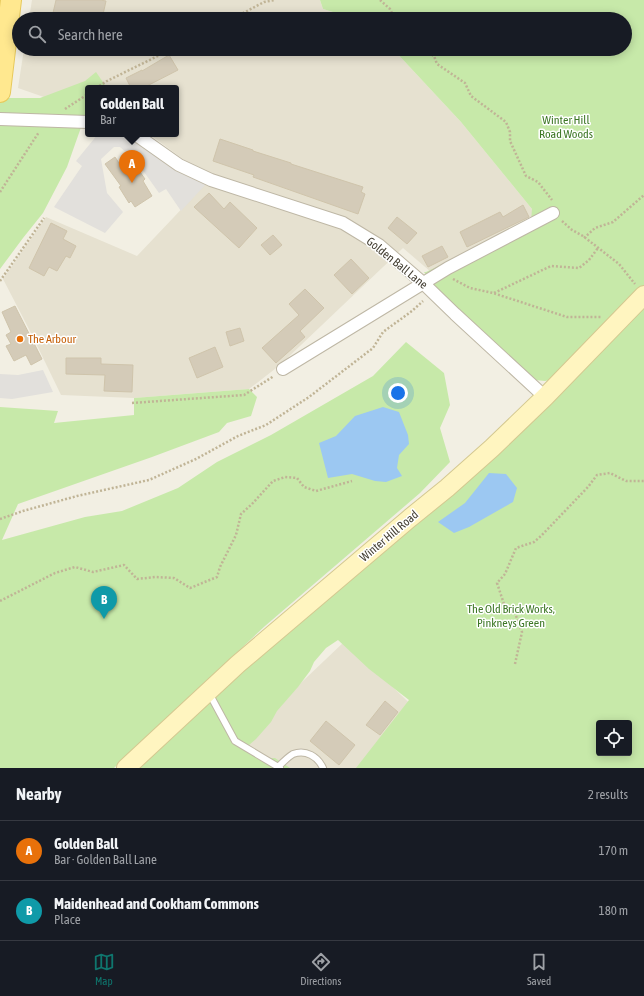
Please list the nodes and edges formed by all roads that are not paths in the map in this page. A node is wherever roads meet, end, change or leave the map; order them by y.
1 (11, 0) edge
2 (0, 92) edge
3 (0, 119) edge
4 (85, 122) edge
5 (139, 137) edge
6 (553, 213) road end
7 (423, 283) junction
8 (644, 295) edge
9 (283, 370) road end
10 (545, 397) junction
11 (208, 692) junction
12 (279, 767) edge
13 (126, 768) edge
14 (323, 768) edge

1 - 2 main road
3 - 4 street
5 - 7 street, Golden Ball Lane
6 - 7 street
7 - 9 street
7 - 10 street, Golden Ball Lane
8 - 10 street, Winter Hill Road
10 - 11 street, Winter Hill Road
11 - 12 lane
11 - 13 street, Winter Hill Road
12 - 14 lane

